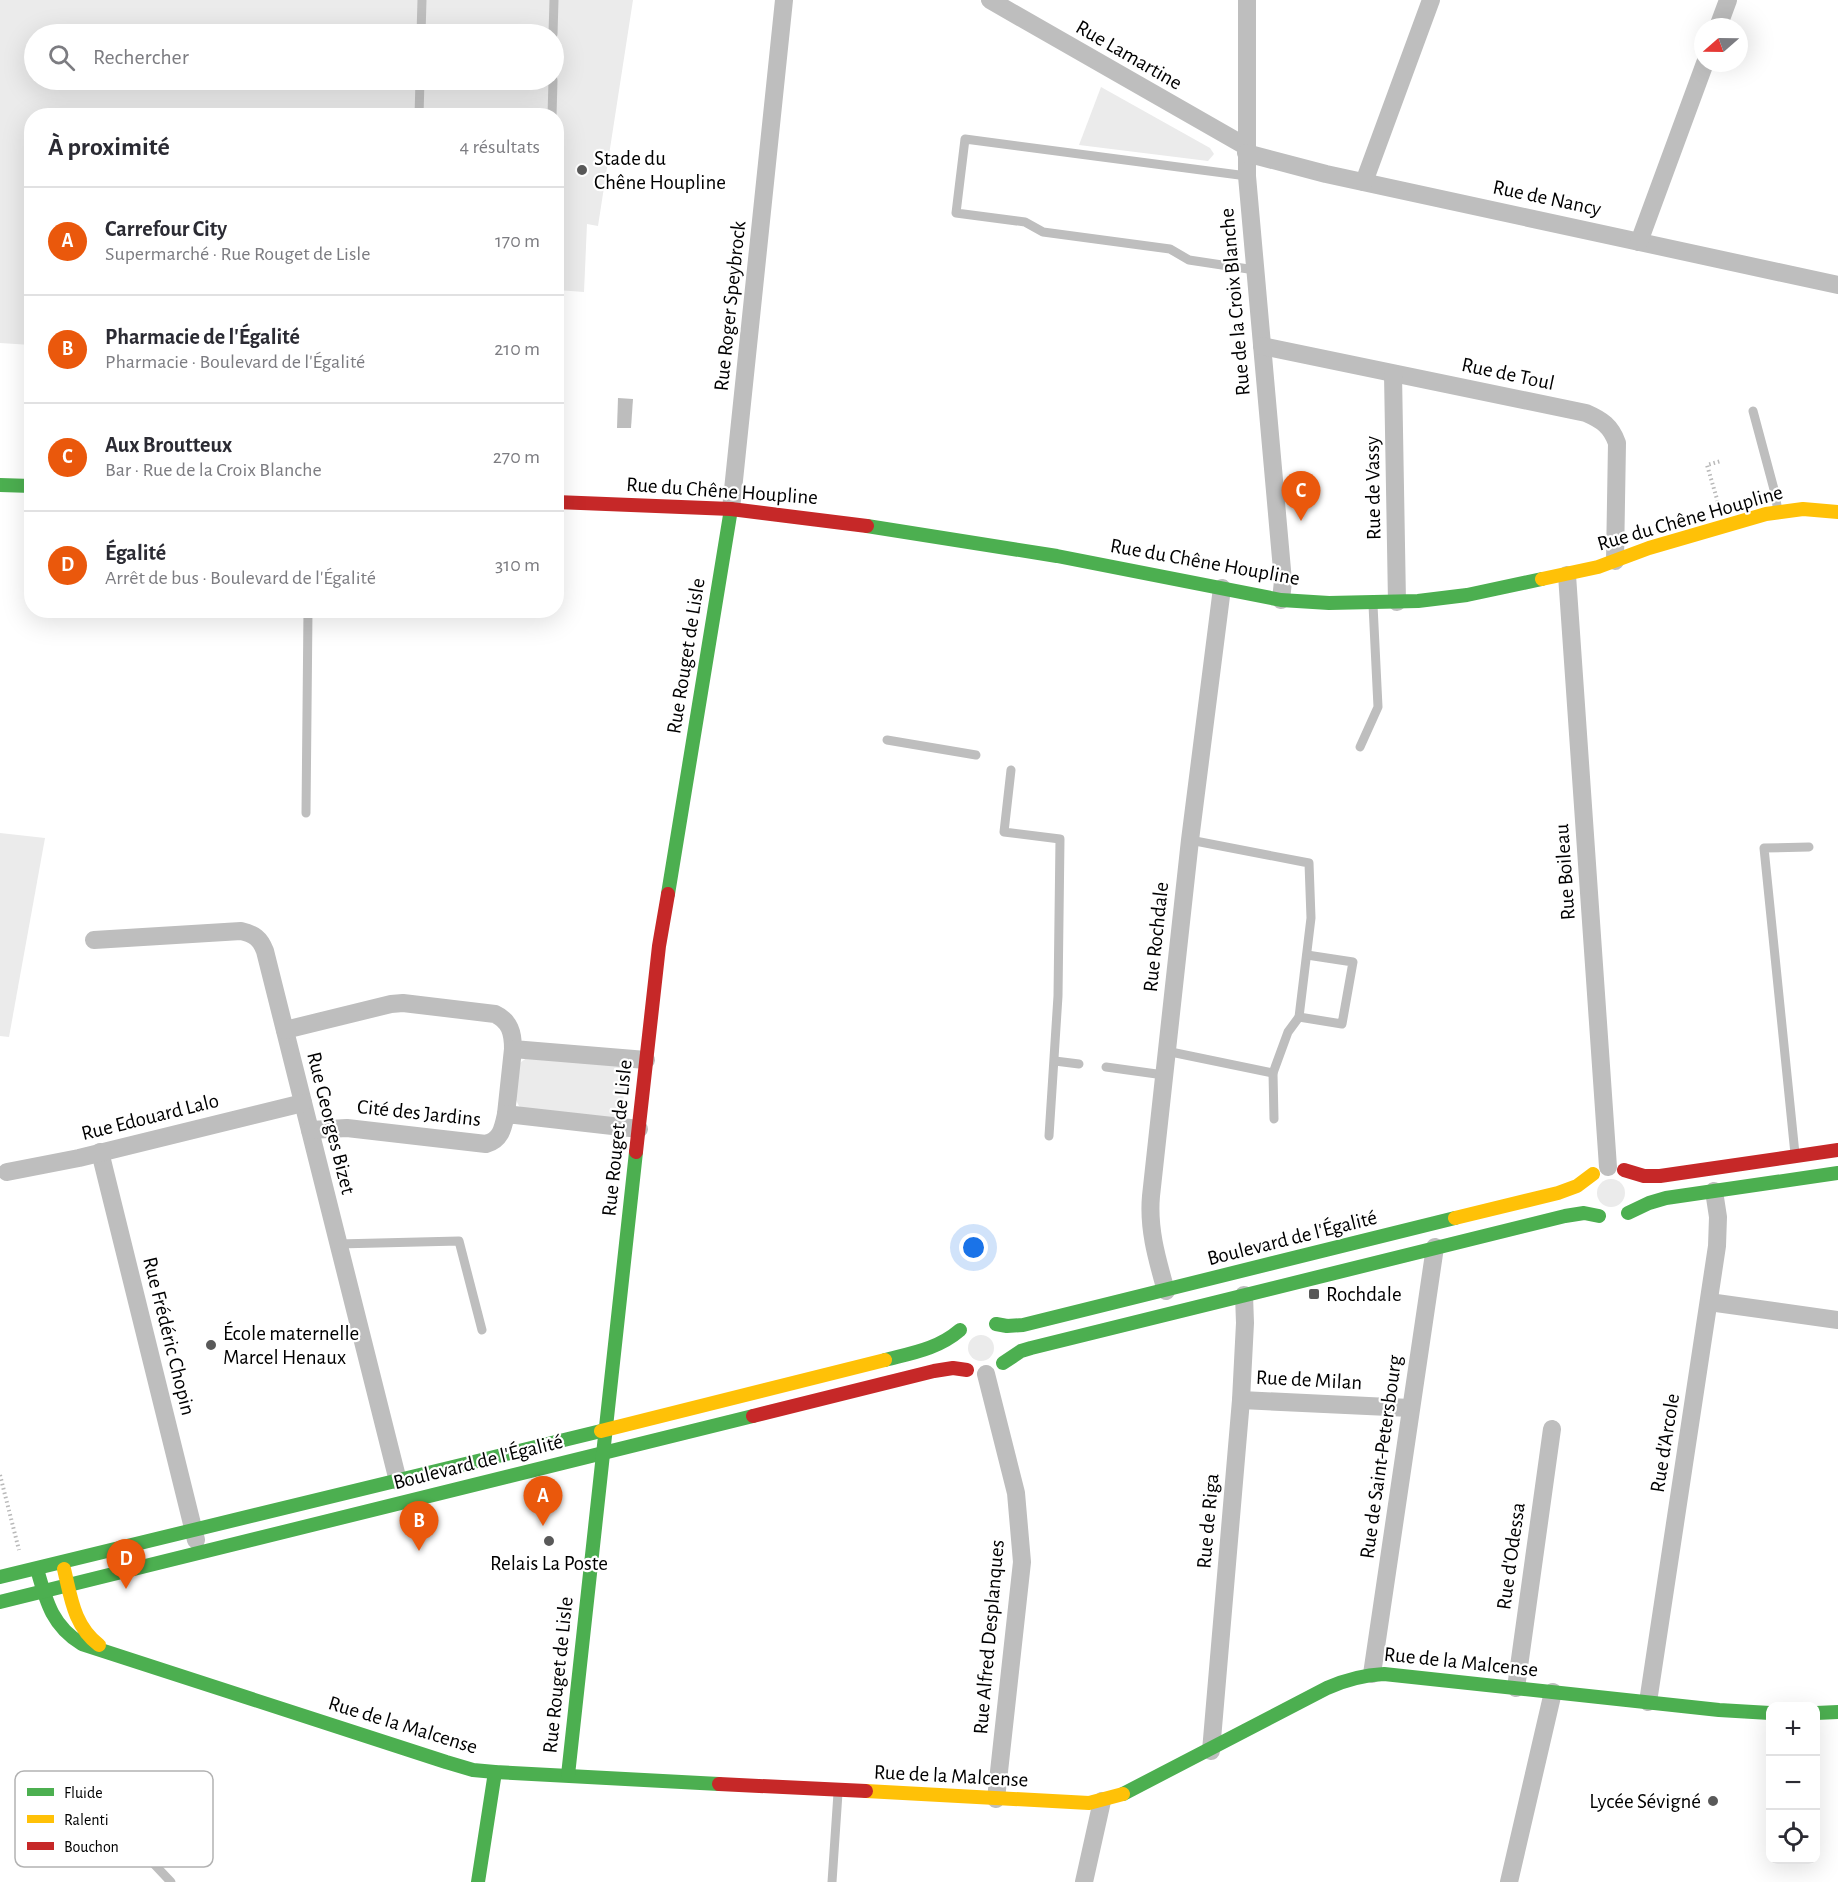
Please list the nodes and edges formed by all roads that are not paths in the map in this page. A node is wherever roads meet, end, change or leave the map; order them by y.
1 (422, 0) edge
2 (554, 0) edge
3 (784, 0) edge
4 (990, 0) edge
5 (1247, 0) edge
6 (1431, 0) edge
7 (1728, 0) edge
8 (1722, 18) edge
9 (421, 24) edge
10 (553, 24) edge
11 (1702, 72) edge
12 (420, 90) edge
13 (553, 90) edge
14 (419, 108) edge
15 (552, 108) edge
16 (1246, 150) junction
17 (1247, 176) junction
18 (1364, 182) junction
19 (1639, 242) junction
20 (1255, 270) junction
21 (1838, 285) edge
22 (1262, 346) junction
23 (1393, 374) junction
24 (1753, 411) dead end
25 (0, 486) edge
26 (24, 486) edge
27 (564, 502) edge
28 (731, 509) junction
29 (1778, 512) junction
30 (1838, 512) edge
31 (1616, 561) junction
32 (1567, 575) junction
33 (1222, 588) junction
34 (1281, 600) junction
35 (1373, 602) junction
36 (1397, 602) junction
37 (308, 618) edge
38 (887, 740) dead end
39 (1360, 747) dead end
40 (976, 755) dead end
41 (1011, 770) dead end
42 (306, 813) dead end
43 (1190, 840) junction
44 (1809, 847) dead end
45 (94, 940) dead end
46 (1307, 955) junction
47 (1299, 1017) junction
48 (285, 1030) junction
49 (513, 1049) junction
50 (1166, 1051) junction
51 (646, 1060) junction
52 (1054, 1061) junction
53 (1079, 1064) dead end
54 (1106, 1067) dead end
55 (1273, 1073) junction
56 (1164, 1075) junction
57 (303, 1103) junction
58 (506, 1114) junction
59 (1274, 1119) dead end
60 (639, 1129) junction
61 (310, 1130) junction
62 (1049, 1136) dead end
63 (1838, 1149) edge
64 (100, 1152) junction
65 (1795, 1156) junction
66 (1608, 1170) junction
67 (7, 1172) dead end
68 (1838, 1173) edge
69 (1714, 1191) junction
70 (1613, 1217) junction
71 (339, 1244) junction
72 (1435, 1247) junction
73 (1166, 1291) junction
74 (1244, 1295) junction
75 (1709, 1302) junction
76 (1838, 1320) edge
77 (978, 1324) junction
78 (482, 1330) dead end
79 (1003, 1364) junction
80 (967, 1370) junction
81 (987, 1374) junction
82 (1241, 1400) junction
83 (1410, 1408) junction
84 (606, 1429) junction
85 (1552, 1429) dead end
86 (603, 1453) junction
87 (398, 1481) junction
88 (194, 1531) junction
89 (200, 1553) junction
90 (62, 1563) junction
91 (31, 1570) junction
92 (0, 1577) edge
93 (68, 1585) junction
94 (43, 1590) junction
95 (0, 1602) edge
96 (116, 1654) junction
97 (1372, 1674) junction
98 (1516, 1688) junction
99 (1553, 1692) junction
100 (1648, 1702) junction
101 (1838, 1712) edge
102 (1766, 1713) edge
103 (1820, 1713) edge
104 (1211, 1751) junction
105 (495, 1773) junction
106 (568, 1776) junction
107 (838, 1791) junction
108 (996, 1799) junction
109 (1101, 1801) junction
110 (157, 1867) edge
111 (171, 1882) edge
112 (478, 1882) edge
113 (832, 1882) edge
114 (1084, 1882) edge
115 (1509, 1882) edge

1 - 9 lane
2 - 10 lane
3 - 28 street, Rue Roger Speybrock
4 - 16 street, Rue Lamartine
5 - 16 street, Rue de la Croix Blanche
6 - 18 street
7 - 8 street
11 - 19 street
12 - 14 lane
13 - 15 lane
16 - 17 street, Rue de la Croix Blanche
16 - 18 street, Rue de Nancy
17 - 20 street, Rue de la Croix Blanche
17 - 20 lane
18 - 19 street, Rue de Nancy
19 - 21 street, Rue de Nancy
20 - 22 street, Rue de la Croix Blanche
22 - 23 street, Rue de Toul
22 - 34 street, Rue de la Croix Blanche
23 - 31 street, Rue de Toul
23 - 36 street, Rue de Vassy
24 - 29 lane
25 - 26 street
27 - 28 street, Rue du Chêne Houpline
28 - 33 street, Rue du Chêne Houpline
28 - 51 street, Rue Rouget de Lisle
29 - 30 street, Rue du Chêne Houpline
29 - 31 street, Rue du Chêne Houpline
31 - 32 street, Rue du Chêne Houpline
32 - 36 street, Rue du Chêne Houpline
32 - 66 street, Rue Boileau
33 - 34 street, Rue du Chêne Houpline
33 - 43 street, Rue Rochdale
34 - 35 street, Rue du Chêne Houpline
35 - 36 street, Rue du Chêne Houpline
35 - 39 lane
37 - 42 lane
38 - 40 lane
41 - 52 lane
43 - 46 lane
43 - 50 street, Rue Rochdale
44 - 65 lane
45 - 48 street, Rue Georges Bizet
46 - 47 lane
46 - 47 lane
47 - 55 lane
48 - 49 street, Cité des Jardins
48 - 57 street, Rue Georges Bizet
49 - 51 street
49 - 58 street, Cité des Jardins
50 - 55 lane
50 - 56 street, Rue Rochdale
51 - 60 street, Rue Rouget de Lisle
52 - 53 lane
52 - 62 lane
54 - 56 lane
55 - 59 lane
56 - 73 street, Rue Rochdale
57 - 61 street, Rue Georges Bizet
57 - 64 street, Rue Edouard Lalo
58 - 60 street, Cité des Jardins
58 - 61 street, Cité des Jardins
60 - 84 street, Rue Rouget de Lisle
61 - 71 street, Rue Georges Bizet
63 - 65 street
64 - 67 street, Rue Edouard Lalo
64 - 88 street, Rue Frédéric Chopin
65 - 66 street
66 - 70 street
66 - 70 street
66 - 73 street, Boulevard de l'Égalité
68 - 69 street, Boulevard de l'Égalité
69 - 70 street, Boulevard de l'Égalité
69 - 75 street, Rue d'Arcole
70 - 72 street, Boulevard de l'Égalité
71 - 78 lane
71 - 87 street, Rue Georges Bizet
72 - 74 street, Boulevard de l'Égalité
72 - 83 street, Rue de Saint-Petersbourg
73 - 77 street, Boulevard de l'Égalité
74 - 79 street, Boulevard de l'Égalité
74 - 82 street, Rue de Riga
75 - 76 street
75 - 100 street, Rue d'Arcole
77 - 79 street
77 - 80 street
77 - 84 street, Boulevard de l'Égalité
79 - 81 street
80 - 81 street
80 - 86 street, Boulevard de l'Égalité
81 - 108 street, Rue Alfred Desplanques
82 - 83 street, Rue de Milan
82 - 104 street, Rue de Riga
83 - 97 street, Rue de Saint-Petersbourg
84 - 86 street, Rue Rouget de Lisle
84 - 87 street, Boulevard de l'Égalité
85 - 98 street, Rue d'Odessa
86 - 89 street, Boulevard de l'Égalité
86 - 106 street, Rue Rouget de Lisle
87 - 88 street, Boulevard de l'Égalité
88 - 89 street, Rue Frédéric Chopin
88 - 90 street, Boulevard de l'Égalité
89 - 93 street, Boulevard de l'Égalité
90 - 91 street, Boulevard de l'Égalité
90 - 93 street, Rue de la Malcense
91 - 92 street, Boulevard de l'Égalité
91 - 94 street, Rue de la Malcense
93 - 94 street, Boulevard de l'Égalité
93 - 96 street, Rue de la Malcense
94 - 95 street, Boulevard de l'Égalité
94 - 96 street, Rue de la Malcense
96 - 105 street, Rue de la Malcense
97 - 98 street, Rue de la Malcense
97 - 104 street, Rue de la Malcense
98 - 99 street, Rue de la Malcense
99 - 100 street, Rue de la Malcense
99 - 115 street
100 - 102 street, Rue de la Malcense
101 - 103 street
104 - 109 street, Rue de la Malcense
105 - 106 street, Rue de la Malcense
105 - 112 street
106 - 107 street, Rue de la Malcense
107 - 108 street, Rue de la Malcense
107 - 113 lane
108 - 109 street, Rue de la Malcense
109 - 114 street
110 - 111 lane

